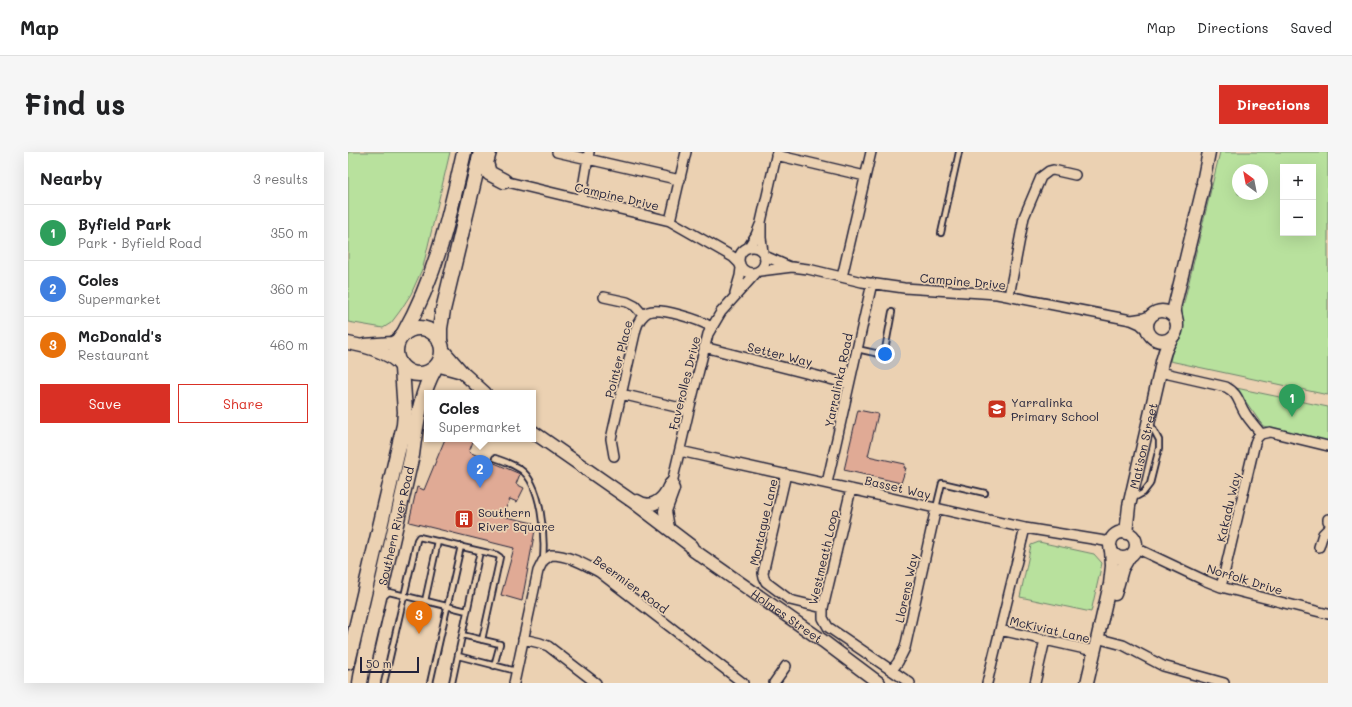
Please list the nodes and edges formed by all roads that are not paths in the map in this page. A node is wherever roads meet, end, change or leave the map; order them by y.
1 (464, 152) edge
2 (481, 152) edge
3 (488, 152) edge
4 (557, 152) edge
5 (686, 152) edge
6 (871, 152) edge
7 (959, 152) edge
8 (1209, 152) edge
9 (1216, 152) edge
10 (776, 154) edge
11 (588, 156) edge
12 (1076, 175) dead end
13 (865, 176) junction
14 (680, 180) junction
15 (504, 181) joint
16 (1204, 184) junction
17 (581, 200) junction
18 (670, 221) junction
19 (761, 222) junction
20 (941, 233) dead end
21 (746, 248) junction
22 (718, 249) junction
23 (764, 254) junction
24 (740, 266) junction
25 (792, 267) junction
26 (758, 272) junction
27 (842, 277) junction
28 (872, 283) junction
29 (1178, 289) junction
30 (1009, 296) junction
31 (604, 297) dead end
32 (734, 297) junction
33 (892, 312) dead end
34 (1156, 313) junction
35 (643, 315) junction
36 (1132, 320) junction
37 (1177, 322) junction
38 (711, 327) junction
39 (1151, 335) junction
40 (401, 336) junction
41 (1173, 336) junction
42 (348, 343) edge
43 (363, 346) junction
44 (441, 346) junction
45 (704, 347) junction
46 (857, 349) junction
47 (400, 365) junction
48 (1161, 366) junction
49 (435, 368) junction
50 (462, 372) junction
51 (849, 384) junction
52 (425, 390) edge
53 (482, 390) edge
54 (621, 394) junction
55 (424, 395) edge
56 (689, 410) junction
57 (536, 434) edge
58 (1261, 434) junction
59 (1328, 446) edge
60 (559, 450) junction
61 (680, 451) junction
62 (614, 456) dead end
63 (495, 458) dead end
64 (584, 467) junction
65 (786, 474) junction
66 (672, 482) junction
67 (827, 483) junction
68 (851, 489) junction
69 (985, 492) dead end
70 (936, 508) junction
71 (668, 528) junction
72 (1025, 528) junction
73 (1328, 529) edge
74 (1126, 533) junction
75 (438, 541) junction
76 (461, 546) junction
77 (1111, 546) junction
78 (1319, 547) dead end
79 (693, 550) junction
80 (480, 551) junction
81 (1132, 552) junction
82 (543, 561) junction
83 (387, 564) junction
84 (389, 587) junction
85 (1221, 587) junction
86 (405, 596) junction
87 (425, 601) junction
88 (378, 604) junction
89 (447, 606) junction
90 (823, 608) junction
91 (467, 612) junction
92 (1328, 614) edge
93 (1000, 630) junction
94 (462, 635) junction
95 (523, 639) junction
96 (482, 640) junction
97 (1045, 640) junction
98 (1104, 640) junction
99 (1094, 652) junction
100 (458, 656) junction
101 (348, 662) edge
102 (494, 666) junction
103 (786, 666) dead end
104 (892, 670) junction
105 (516, 671) junction
106 (584, 680) edge
107 (360, 683) edge
108 (384, 683) edge
109 (430, 683) edge
110 (452, 683) edge
111 (514, 683) edge
112 (596, 683) edge
113 (743, 683) edge
114 (774, 683) edge
115 (879, 683) edge
116 (910, 683) edge
117 (987, 683) edge
118 (1035, 683) edge
119 (1087, 683) edge
120 (1095, 683) edge
121 (1224, 683) edge

1 - 40 main road
2 - 44 main road
3 - 15 main road
4 - 11 street
5 - 14 street
6 - 13 street
7 - 20 lane
8 - 16 main road
9 - 16 main road
10 - 13 street
10 - 19 street
11 - 14 street
11 - 17 street
12 - 30 street
13 - 27 street
14 - 18 street
15 - 17 street, Campine Drive
16 - 29 main road
17 - 18 street, Campine Drive
18 - 22 street, Campine Drive
19 - 21 street
19 - 23 street
21 - 22 street, Campine Drive
21 - 23 street
21 - 24 street
22 - 24 street, Campine Drive
23 - 25 street, Campine Drive
23 - 26 street
24 - 26 street
24 - 32 street, Faverolles Drive
25 - 26 street, Campine Drive
25 - 27 street, Campine Drive
26 - 32 street, Faverolles Drive
27 - 28 street, Campine Drive
28 - 30 street, Campine Drive
28 - 46 street, Yarralinka Road
29 - 34 main road
29 - 37 main road
30 - 36 street, Campine Drive
31 - 35 street
32 - 38 street, Faverolles Drive
33 - 46 lane
34 - 36 street, Campine Drive
34 - 37 main road
34 - 39 main road
35 - 38 street, Pointer Place
35 - 54 street, Pointer Place
36 - 39 street, Campine Drive
37 - 41 main road
38 - 45 street, Faverolles Drive
39 - 41 main road
39 - 48 main road
40 - 43 main road
40 - 44 main road
40 - 47 main road
41 - 48 main road, Matison Street
42 - 43 main road
43 - 47 main road
44 - 49 main road
44 - 50 main road
45 - 51 street, Setter Way
45 - 56 street, Faverolles Drive
46 - 51 street, Yarralinka Road
47 - 49 main road
47 - 101 main road, Southern River Road
48 - 58 street
48 - 74 main road, Matison Street
49 - 50 main road
49 - 52 main road, Southern River Road
50 - 53 main road
51 - 67 street, Yarralinka Road
54 - 56 street
54 - 62 street, Pointer Place
55 - 83 main road, Southern River Road
56 - 61 street, Faverolles Drive
57 - 60 main road, Holmes Street
58 - 59 street
58 - 85 street, Kakadu Way
60 - 64 main road, Holmes Street
60 - 79 main road, Holmes Street
61 - 65 street, Basset Way
61 - 66 street, Faverolles Drive
63 - 82 lane
64 - 66 main road
64 - 71 main road, Holmes Street
65 - 67 street, Basset Way
65 - 90 street, Montague Lane
66 - 71 main road
67 - 68 street, Basset Way
68 - 70 street, Basset Way
68 - 90 street, Westmeath Loop
69 - 70 lane
70 - 72 street, Basset Way
70 - 104 street, Llorens Way
71 - 79 main road, Holmes Street
72 - 77 street, Basset Way
72 - 93 street
73 - 78 street
74 - 77 main road
74 - 81 main road
75 - 76 lane
75 - 86 lane
75 - 87 lane
76 - 80 lane
76 - 89 lane
77 - 81 main road
77 - 99 main road
79 - 115 main road, Holmes Street
80 - 91 lane
80 - 96 lane
81 - 85 street, Norfolk Drive
81 - 98 main road
82 - 95 street
82 - 113 street, Beermier Road
83 - 84 lane
83 - 88 main road, Southern River Road
84 - 86 lane
84 - 88 lane
85 - 92 street, Norfolk Drive
86 - 87 lane
86 - 108 lane
87 - 89 lane
88 - 107 main road, Southern River Road
89 - 91 lane
89 - 109 lane
90 - 104 street, Westmeath Loop
91 - 94 lane
93 - 97 street, McKiviat Lane
93 - 117 street
94 - 96 lane
94 - 100 lane
95 - 105 street
95 - 106 street
96 - 102 lane
97 - 99 street, McKiviat Lane
97 - 118 street
98 - 120 main road
98 - 121 street
99 - 119 main road
100 - 102 lane
100 - 110 lane
102 - 105 lane
103 - 114 street
104 - 116 street, Westmeath Loop
105 - 111 street
106 - 112 street

